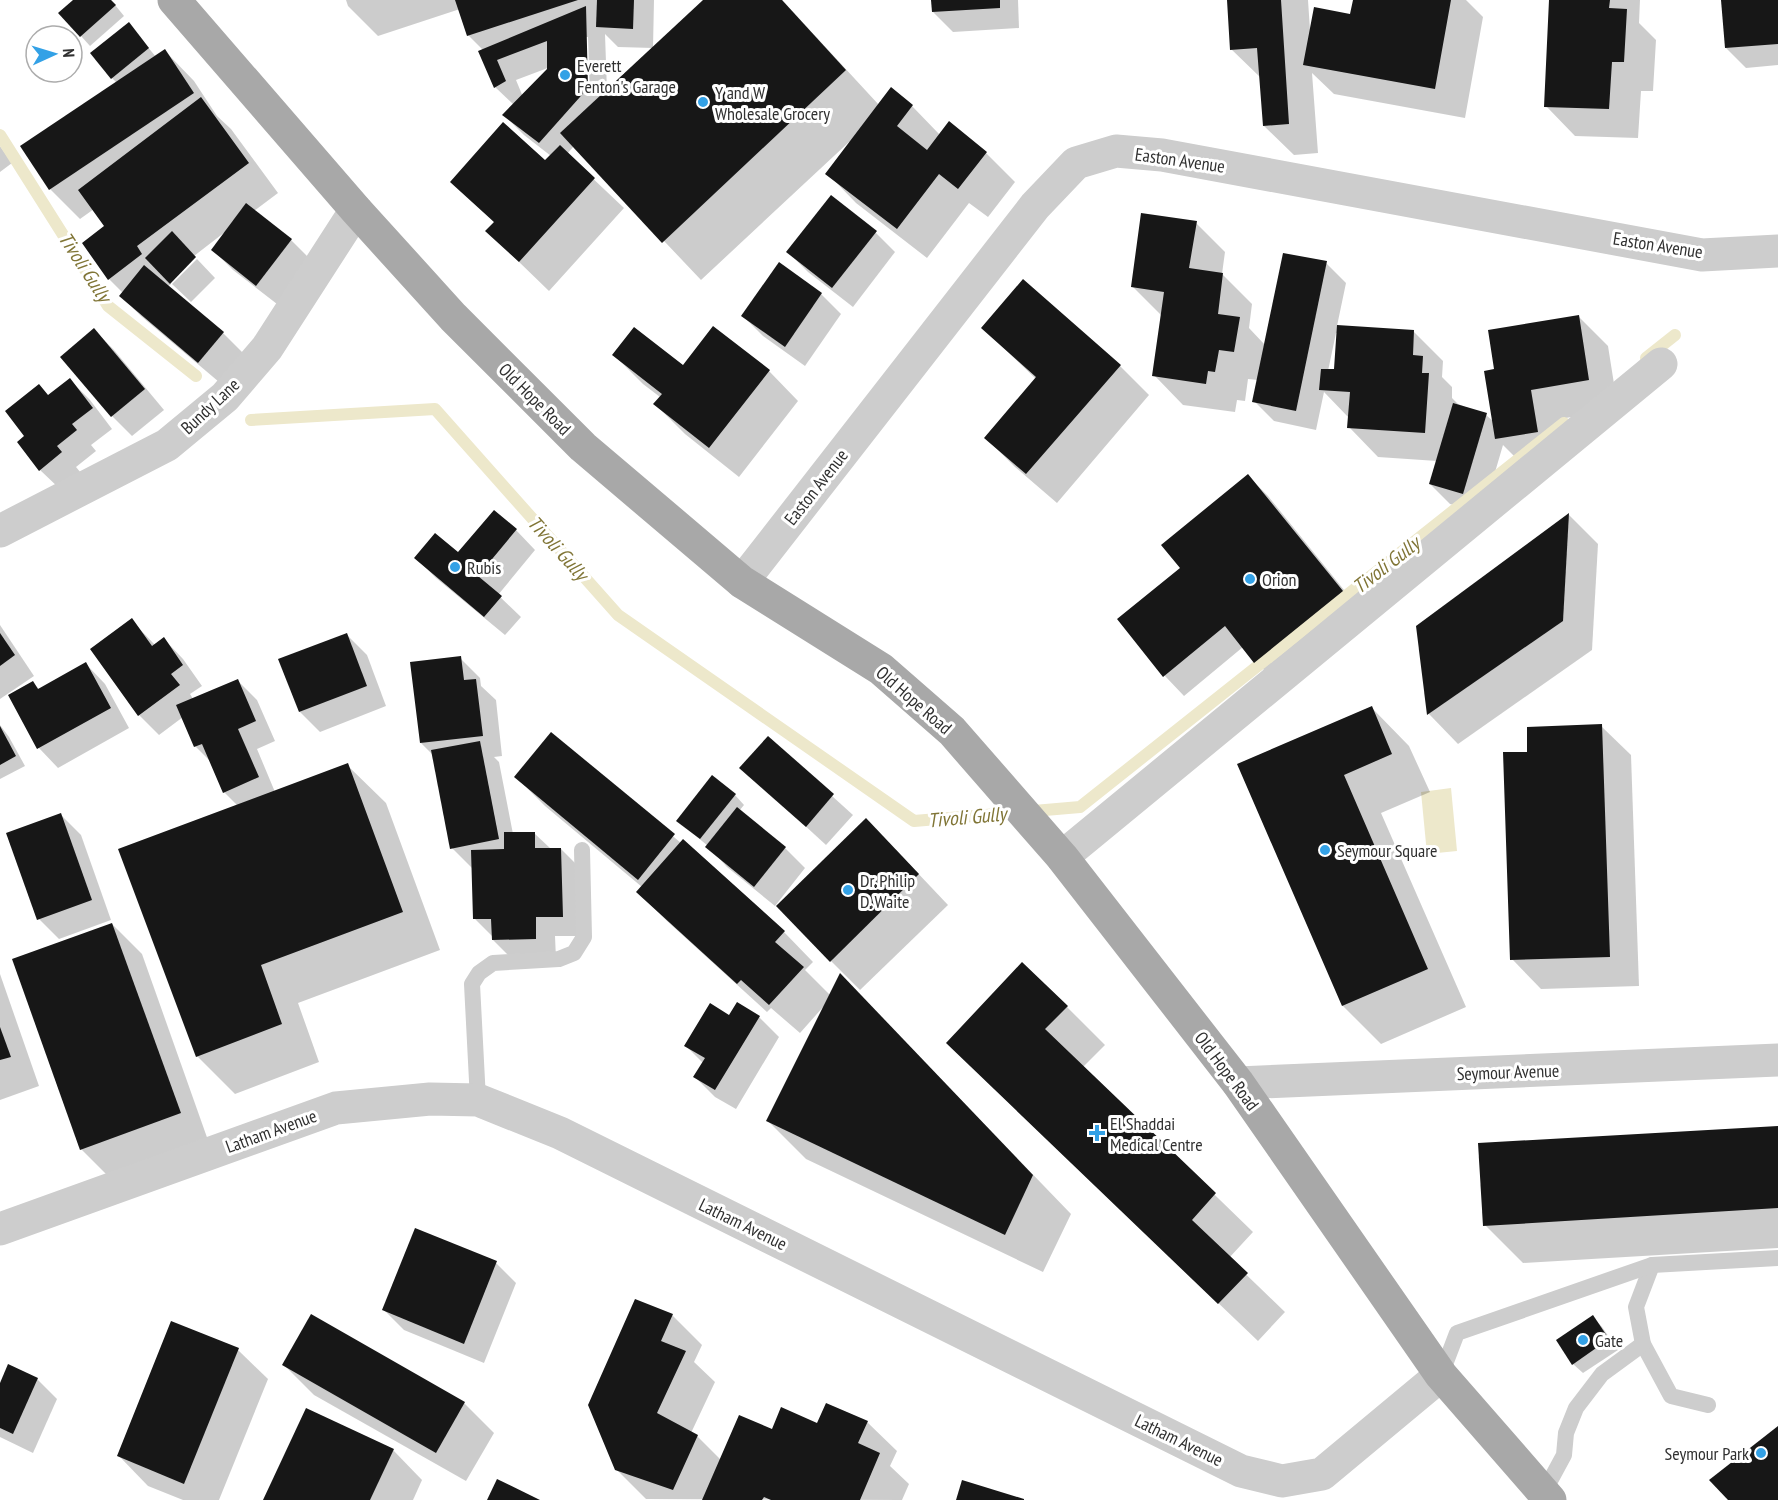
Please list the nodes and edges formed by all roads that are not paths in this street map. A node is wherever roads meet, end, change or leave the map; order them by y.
1 (174, 0) edge
2 (356, 210) junction
3 (1778, 251) edge
4 (1661, 364) dead end
5 (0, 531) edge
6 (742, 582) junction
7 (582, 850) dead end
8 (1062, 857) junction
9 (1778, 1060) edge
10 (1238, 1083) junction
11 (478, 1100) junction
12 (0, 1229) edge
13 (1778, 1258) edge
14 (1652, 1265) junction
15 (1642, 1344) junction
16 (1441, 1375) junction
17 (1708, 1405) dead end
18 (1547, 1496) edge

1 - 2 main road, Old Hope Road
2 - 5 street, Bundy Lane
2 - 6 main road, Old Hope Road
3 - 6 street, Easton Avenue
4 - 8 street
6 - 8 main road, Old Hope Road
7 - 11 lane
8 - 10 main road, Old Hope Road
9 - 10 street, Seymour Avenue
10 - 16 main road, Old Hope Road
11 - 12 street, Latham Avenue
11 - 16 street, Latham Avenue
13 - 14 lane
14 - 15 lane
14 - 16 lane
15 - 17 lane
15 - 18 lane
16 - 18 main road, Old Hope Road

